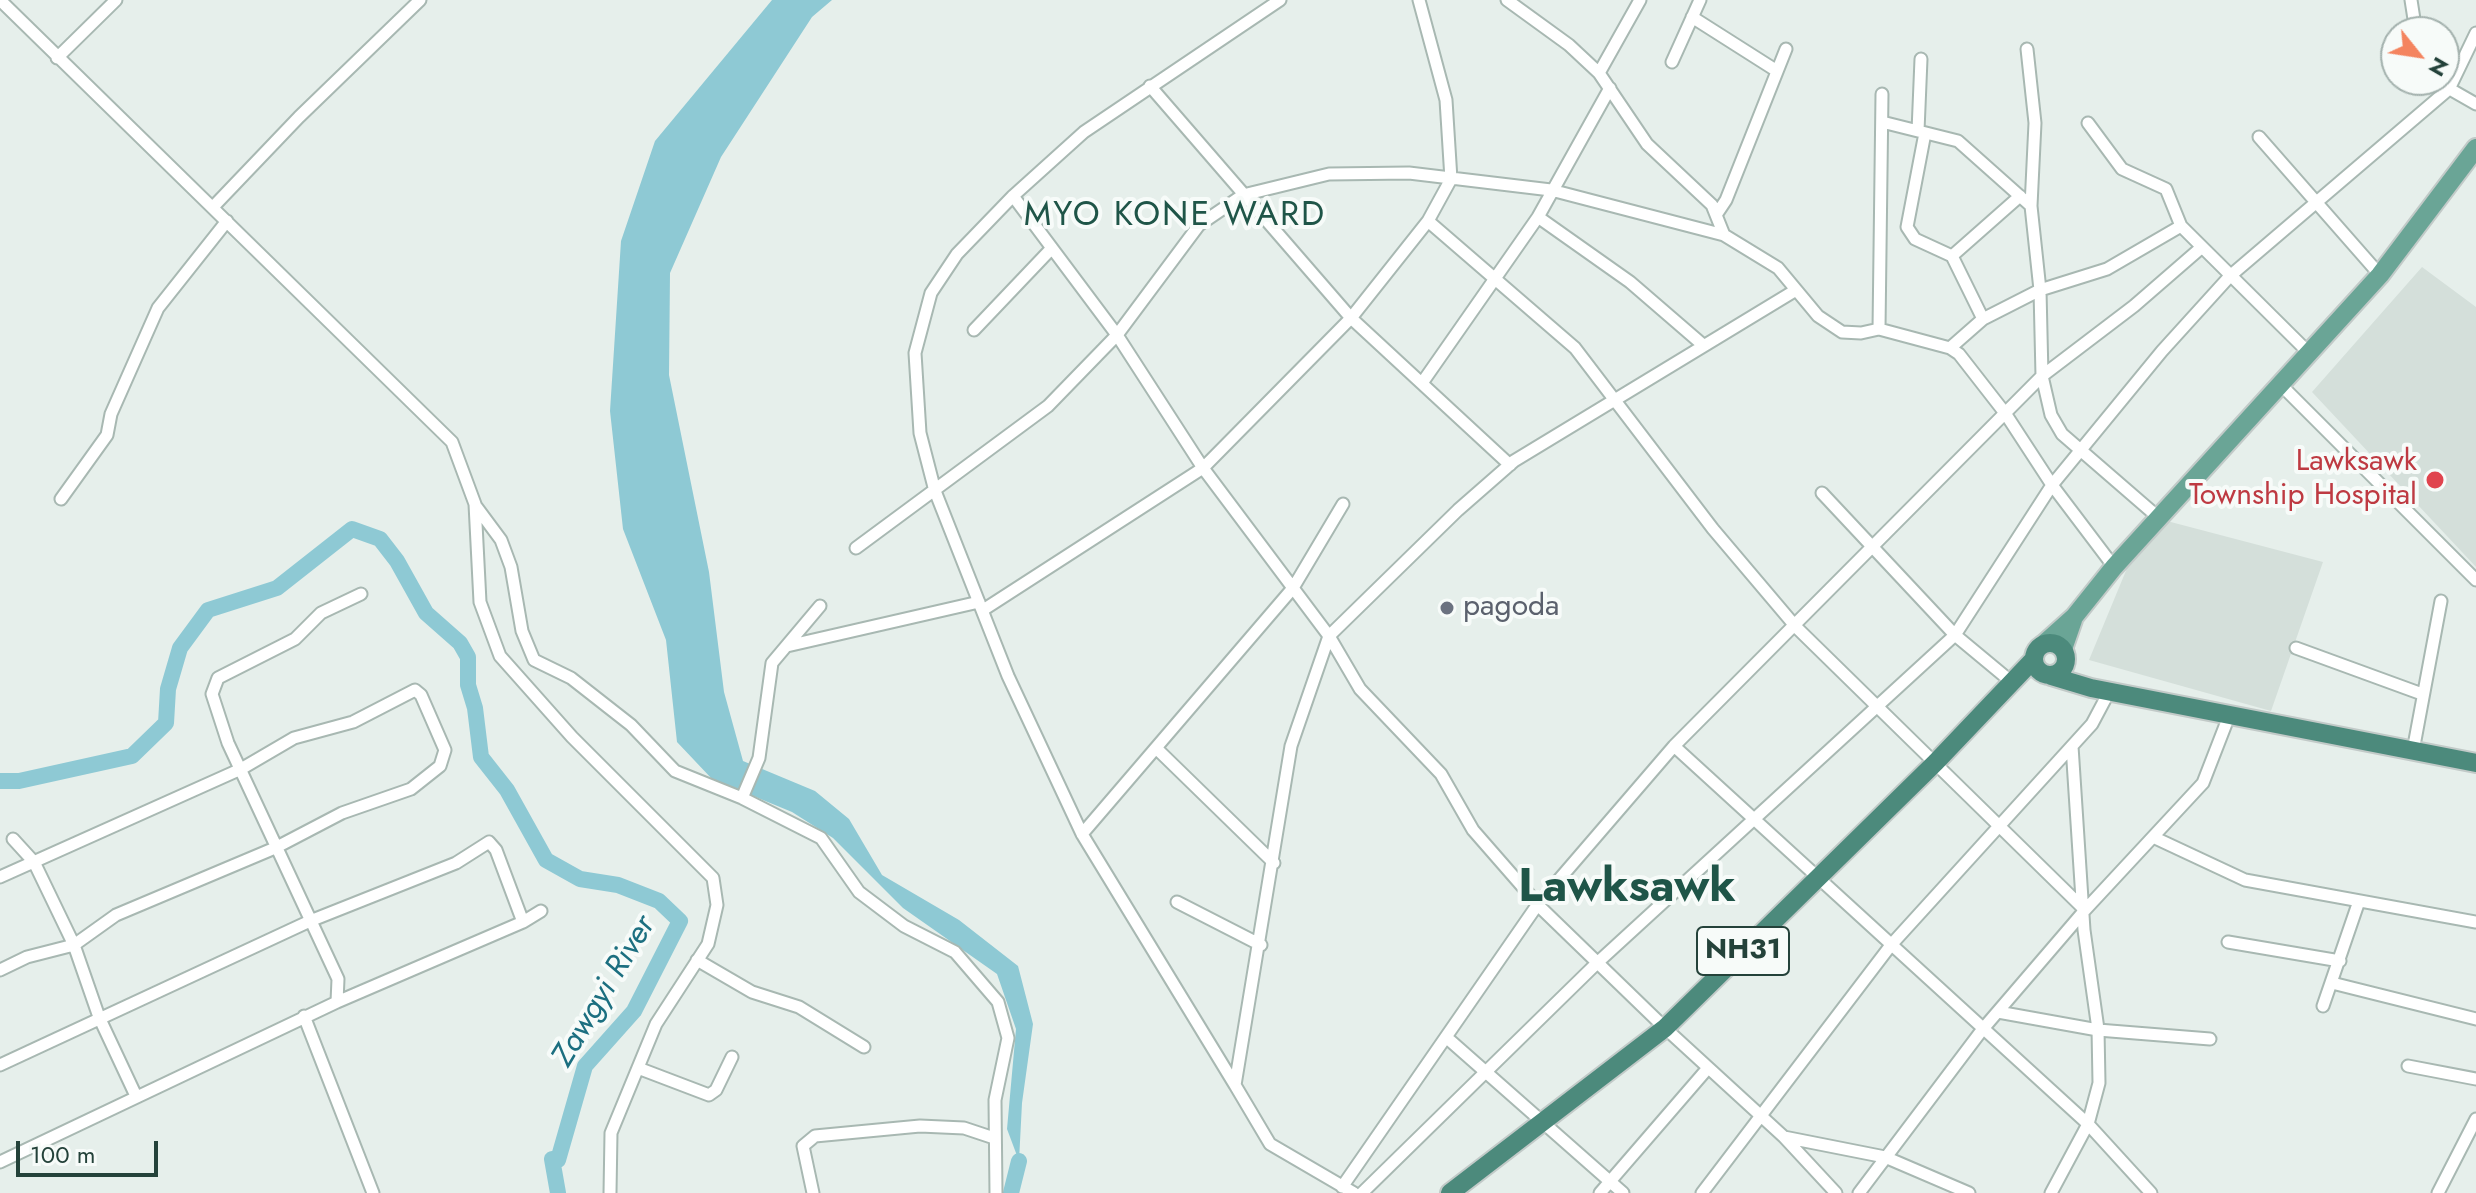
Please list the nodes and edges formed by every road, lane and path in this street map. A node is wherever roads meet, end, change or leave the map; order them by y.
1 (0, 0) edge
2 (116, 0) edge
3 (420, 0) edge
4 (1280, 0) edge
5 (1419, 0) edge
6 (1507, 0) edge
7 (1640, 0) edge
8 (1700, 0) edge
9 (1692, 17) junction
10 (2476, 33) edge
11 (1786, 49) dead end
12 (2027, 49) dead end
13 (57, 58) junction
14 (1921, 59) dead end
15 (1672, 62) dead end
16 (2460, 66) edge
17 (1777, 71) junction
18 (1599, 73) junction
19 (1150, 86) junction
20 (1610, 88) junction
21 (1882, 94) dead end
22 (2441, 96) edge
23 (1882, 122) junction
24 (2088, 123) dead end
25 (1921, 132) junction
26 (2259, 137) dead end
27 (2476, 148) edge
28 (1451, 179) junction
29 (1551, 190) junction
30 (1243, 195) junction
31 (1013, 196) junction
32 (2020, 196) junction
33 (2316, 204) junction
34 (2031, 206) junction
35 (213, 207) junction
36 (1716, 215) junction
37 (1538, 217) junction
38 (227, 221) junction
39 (1428, 221) junction
40 (2181, 226) junction
41 (1724, 235) junction
42 (2202, 247) junction
43 (1052, 248) junction
44 (1952, 256) junction
45 (2380, 275) junction
46 (1495, 276) junction
47 (2230, 276) junction
48 (1796, 290) junction
49 (2040, 290) junction
50 (1351, 318) junction
51 (1983, 319) junction
52 (1879, 329) junction
53 (974, 330) dead end
54 (1117, 335) junction
55 (1703, 345) junction
56 (1950, 348) junction
57 (2308, 352) junction
58 (2042, 376) junction
59 (1422, 383) junction
60 (2280, 384) junction
61 (1616, 398) junction
62 (2005, 413) junction
63 (2079, 449) junction
64 (1510, 465) junction
65 (1203, 468) junction
66 (2052, 485) junction
67 (935, 491) junction
68 (1822, 493) dead end
69 (61, 499) dead end
70 (475, 504) junction
71 (1343, 504) dead end
72 (2159, 518) junction
73 (856, 548) dead end
74 (1872, 549) junction
75 (2114, 567) junction
76 (2476, 580) edge
77 (1293, 588) junction
78 (361, 594) dead end
79 (2441, 601) dead end
80 (820, 606) dead end
81 (981, 606) junction
82 (1796, 627) junction
83 (1955, 635) junction
84 (1329, 636) junction
85 (787, 646) junction
86 (2296, 648) dead end
87 (2058, 649) junction
88 (2042, 669) junction
89 (2014, 684) junction
90 (2100, 690) junction
91 (2422, 694) junction
92 (1879, 705) junction
93 (2229, 716) junction
94 (1674, 746) junction
95 (2072, 746) junction
96 (1156, 748) junction
97 (2413, 751) junction
98 (1936, 762) junction
99 (2476, 763) edge
100 (241, 769) junction
101 (743, 796) junction
102 (1753, 820) junction
103 (2000, 825) junction
104 (1082, 834) junction
105 (2153, 837) junction
106 (13, 839) dead end
107 (275, 848) junction
108 (34, 862) junction
109 (1274, 863) junction
110 (0, 877) edge
111 (1816, 879) junction
112 (2359, 901) junction
113 (1177, 902) dead end
114 (1538, 904) junction
115 (2085, 910) junction
116 (541, 911) dead end
117 (310, 921) junction
118 (523, 922) junction
119 (2476, 922) edge
120 (2228, 942) dead end
121 (74, 945) junction
122 (1261, 945) junction
123 (1891, 945) junction
124 (697, 960) junction
125 (2340, 961) junction
126 (1597, 963) junction
127 (0, 970) edge
128 (2332, 983) junction
129 (337, 1002) junction
130 (2323, 1006) dead end
131 (1998, 1012) junction
132 (304, 1016) junction
133 (99, 1017) junction
134 (2476, 1019) edge
135 (1665, 1028) junction
136 (1982, 1030) junction
137 (2098, 1030) junction
138 (1446, 1037) junction
139 (2210, 1039) dead end
140 (864, 1047) dead end
141 (732, 1057) dead end
142 (0, 1065) edge
143 (2408, 1066) dead end
144 (638, 1068) junction
145 (1708, 1068) junction
146 (1487, 1070) junction
147 (2476, 1079) edge
148 (1235, 1085) junction
149 (136, 1096) junction
150 (1760, 1116) junction
151 (2476, 1119) edge
152 (1542, 1120) junction
153 (2088, 1124) junction
154 (1784, 1137) junction
155 (994, 1138) junction
156 (1885, 1157) junction
157 (0, 1162) edge
158 (1610, 1182) junction
159 (1342, 1187) junction
160 (373, 1193) edge
161 (610, 1193) edge
162 (813, 1193) edge
163 (996, 1193) edge
164 (1354, 1193) edge
165 (1362, 1193) edge
166 (1450, 1193) edge
167 (1600, 1193) edge
168 (1623, 1193) edge
169 (1702, 1193) edge
170 (1836, 1193) edge
171 (1859, 1193) edge
172 (1969, 1193) edge
173 (2051, 1193) edge
174 (2151, 1193) edge
175 (2438, 1193) edge

1 - 13 street
2 - 13 street
3 - 35 street
4 - 19 street
5 - 28 street
6 - 18 street
7 - 18 street
8 - 9 street
9 - 15 street
9 - 17 street
10 - 16 street
11 - 17 street
12 - 34 street
13 - 35 street
14 - 25 street
17 - 36 street
18 - 20 street
19 - 30 street
19 - 31 street
20 - 29 street
20 - 36 street
21 - 23 street
22 - 33 street
23 - 25 street
23 - 52 street
24 - 40 street
25 - 32 street
25 - 44 street
26 - 33 street
27 - 45 main road
28 - 29 street
28 - 30 street
28 - 39 street
29 - 37 street
29 - 41 street
30 - 50 street
30 - 54 street
31 - 43 street
31 - 67 street
32 - 34 street
32 - 44 street
33 - 45 street
33 - 47 street
34 - 49 street
35 - 38 street
36 - 41 street
37 - 46 street
37 - 55 street
38 - 69 street
38 - 70 street
39 - 46 street
39 - 50 street
40 - 42 street
40 - 49 street
41 - 48 street
42 - 47 street
42 - 58 street
43 - 53 street
43 - 54 street
44 - 51 street
45 - 57 main road
46 - 59 street
46 - 61 street
47 - 57 street
47 - 63 street
48 - 52 street
48 - 55 street
49 - 51 street
49 - 58 street
50 - 59 street
50 - 65 street
51 - 56 street
52 - 56 street
54 - 65 street
54 - 67 street
55 - 61 street
56 - 62 street
57 - 60 main road
58 - 62 street
58 - 63 street
59 - 64 street
60 - 72 main road
60 - 76 street
61 - 64 street
61 - 82 street
62 - 66 street
62 - 74 street
63 - 66 street
63 - 72 street
64 - 84 street
65 - 77 street
65 - 81 street
66 - 75 street
66 - 83 street
67 - 73 street
67 - 81 street
68 - 74 street
70 - 101 street
70 - 124 street
71 - 77 street
72 - 75 main road
74 - 82 street
74 - 83 street
75 - 87 main road
77 - 84 street
77 - 96 street
78 - 100 street
79 - 91 street
80 - 85 street
81 - 85 street
81 - 104 street
82 - 92 street
82 - 94 street
83 - 89 street
83 - 92 street
84 - 109 street
84 - 114 street
85 - 101 street
86 - 91 street
87 - 88 highway
87 - 88 highway
87 - 90 highway
88 - 89 highway, NH31
88 - 90 highway
89 - 98 highway, NH31
90 - 93 highway
90 - 95 street
91 - 97 street
92 - 98 street
92 - 102 street
93 - 97 highway
93 - 105 street
94 - 102 street
94 - 114 street
95 - 103 street
95 - 115 street
96 - 104 street
96 - 109 street
97 - 99 highway
98 - 103 street
98 - 111 highway, NH31
100 - 107 street
100 - 107 street
100 - 108 street
101 - 155 street
102 - 111 street
102 - 126 street
103 - 115 street
103 - 123 street
104 - 148 street
105 - 112 street
105 - 115 street
106 - 108 street
107 - 117 street
107 - 121 street
108 - 110 street
108 - 121 street
109 - 122 street
111 - 123 street
111 - 135 highway, NH31
112 - 119 street
112 - 125 street
113 - 122 street
114 - 126 street
114 - 138 street
115 - 131 street
115 - 137 street
116 - 118 street
117 - 118 street
117 - 129 street
117 - 133 street
118 - 129 street
120 - 125 street
121 - 127 street
121 - 133 street
122 - 148 street
123 - 136 street
123 - 150 street
124 - 140 street
124 - 144 street
125 - 128 street
126 - 135 street
126 - 146 street
128 - 130 street
128 - 134 street
129 - 132 street
131 - 136 street
131 - 137 street
132 - 149 street
132 - 160 street
133 - 142 street
133 - 149 street
135 - 145 street
135 - 152 highway, NH31
136 - 153 street
136 - 156 street
137 - 139 street
137 - 153 street
138 - 146 street
138 - 159 street
141 - 144 street
143 - 147 street
144 - 161 street
145 - 150 street
145 - 158 street
146 - 152 street
146 - 165 street
148 - 159 street
149 - 157 street
150 - 154 street
150 - 169 street
151 - 175 street
152 - 158 street
152 - 166 highway, NH31
153 - 173 street
153 - 174 street
154 - 156 street
154 - 170 street
155 - 162 street
155 - 163 street
156 - 171 street
156 - 172 street
158 - 167 street
158 - 168 street
159 - 164 street

